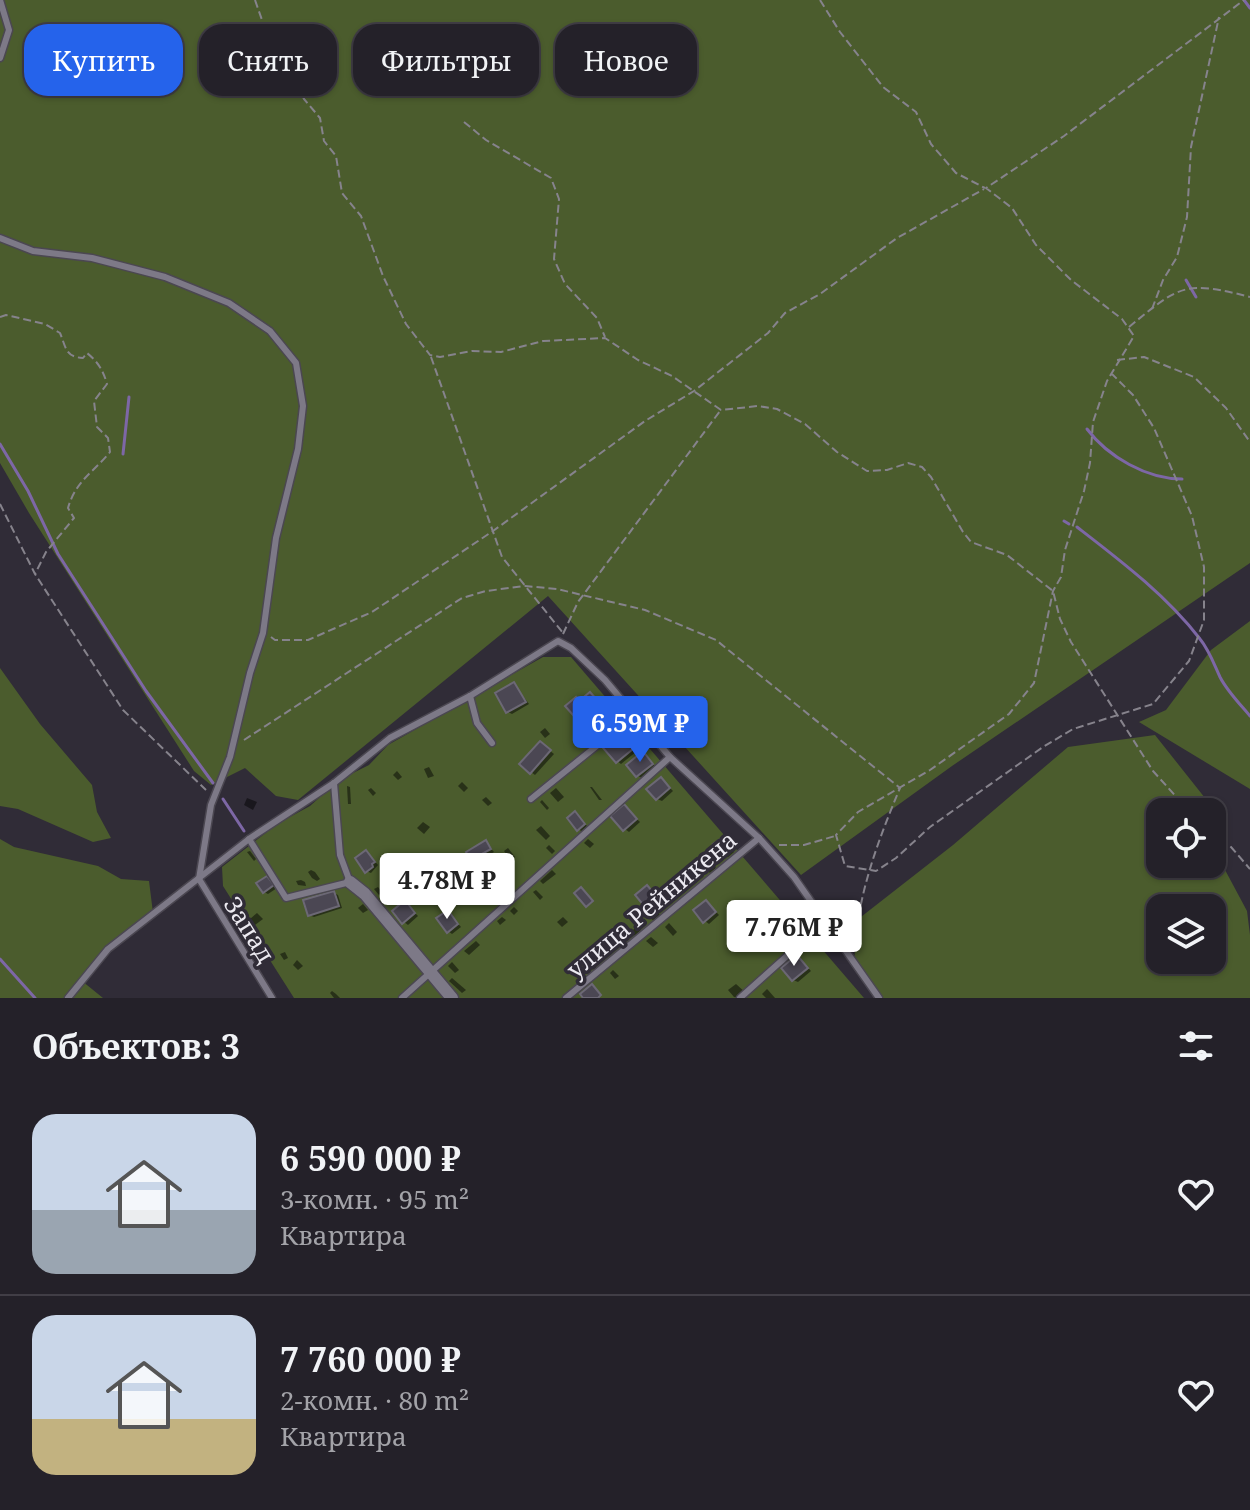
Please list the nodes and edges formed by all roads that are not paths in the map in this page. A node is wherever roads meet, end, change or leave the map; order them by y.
1 (0, 0) edge
2 (0, 58) edge
3 (0, 238) edge
4 (470, 696) junction
5 (635, 715) junction
6 (492, 743) dead end
7 (670, 757) junction
8 (334, 783) junction
9 (531, 799) dead end
10 (759, 838) junction
11 (249, 839) junction
12 (350, 882) junction
13 (201, 883) junction
14 (825, 922) junction
15 (431, 973) junction
16 (68, 998) edge
17 (272, 998) edge
18 (402, 998) edge
19 (452, 998) edge
20 (566, 998) edge
21 (740, 998) edge
22 (879, 998) edge

1 - 2 lane
3 - 13 lane
4 - 5 lane
4 - 6 lane
4 - 8 lane
5 - 7 lane
5 - 9 lane
7 - 10 lane
7 - 15 lane
8 - 11 lane
8 - 12 lane
10 - 14 lane
10 - 20 lane, улица Рейникена
11 - 12 lane
11 - 13 lane
12 - 15 street
13 - 16 lane
13 - 17 lane, Запад
14 - 21 lane
14 - 22 lane
15 - 18 lane
15 - 19 street

